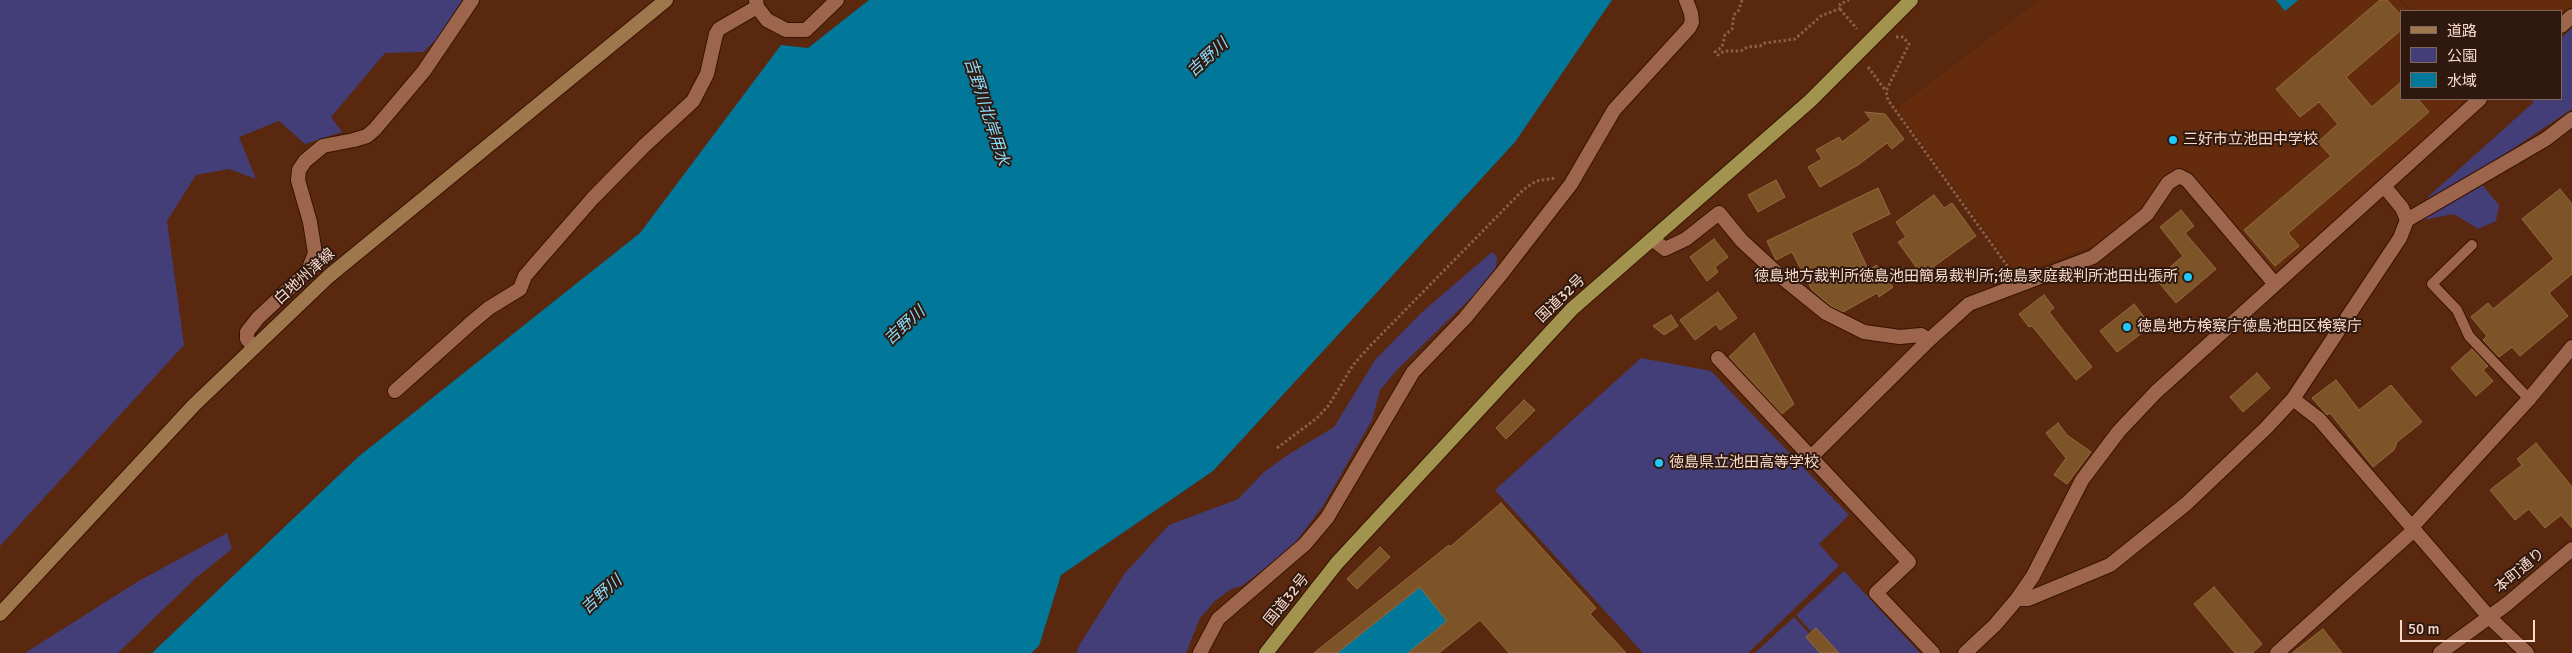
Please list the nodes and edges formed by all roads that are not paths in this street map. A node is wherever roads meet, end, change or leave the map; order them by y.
1 (472, 0) edge
2 (666, 0) edge
3 (837, 0) edge
4 (1686, 0) edge
5 (1912, 0) edge
6 (756, 3) edge
7 (2572, 16) edge
8 (2562, 25) edge
9 (2479, 100) edge
10 (2572, 120) edge
11 (2384, 186) junction
12 (2407, 220) junction
13 (1652, 239) junction
14 (2472, 245) dead end
15 (2276, 284) junction
16 (1929, 340) junction
17 (253, 346) junction
18 (2572, 347) edge
19 (1718, 358) dead end
20 (396, 391) dead end
21 (2293, 399) junction
22 (2529, 399) junction
23 (1812, 456) junction
24 (2412, 529) junction
25 (2572, 549) edge
26 (2017, 600) junction
27 (0, 614) edge
28 (2489, 617) junction
29 (1200, 653) edge
30 (1266, 653) edge
31 (1933, 653) edge
32 (1965, 653) edge
33 (2277, 653) edge
34 (2440, 653) edge
35 (2527, 653) edge

1 - 17 street
2 - 17 main road, 白地州津線
3 - 6 street
4 - 29 street
5 - 13 highway, 国道32号
6 - 20 street
7 - 8 street
9 - 11 street
10 - 12 street
11 - 12 street
11 - 15 street
12 - 21 street
13 - 16 street
13 - 30 highway, 国道32号
14 - 22 lane
15 - 16 street
15 - 26 street
16 - 23 street
17 - 27 main road, 白地州津線
18 - 22 street
19 - 23 street
21 - 24 street
21 - 26 street
22 - 24 street
23 - 31 street
24 - 28 street
24 - 33 street
25 - 28 street, 本町通り
26 - 32 street
28 - 34 street, 本町通り
28 - 35 street

